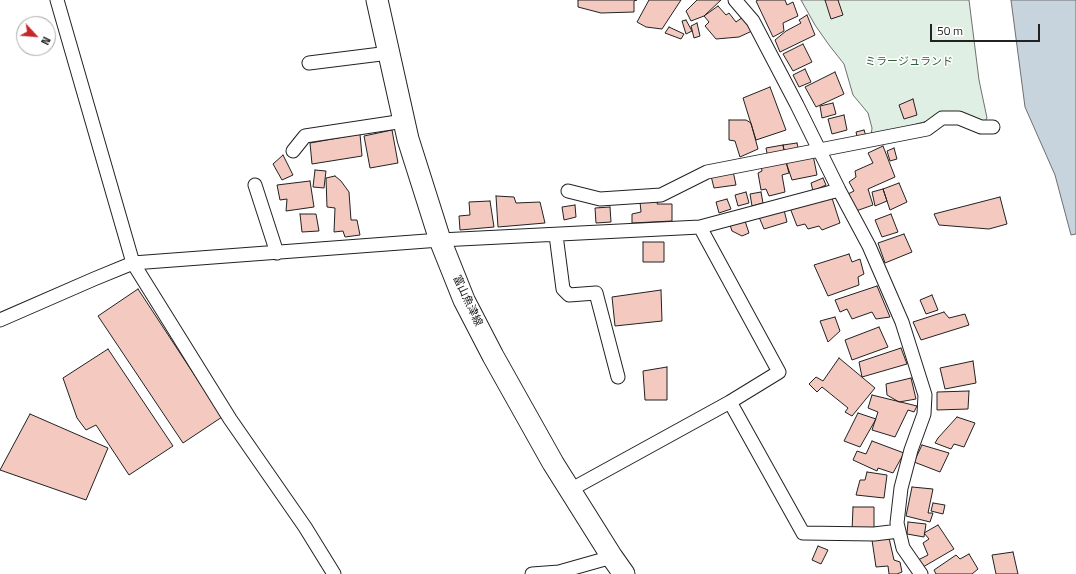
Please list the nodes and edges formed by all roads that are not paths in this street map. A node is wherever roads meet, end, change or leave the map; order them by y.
1 (57, 0) edge
2 (377, 0) edge
3 (735, 0) edge
4 (389, 53) junction
5 (309, 63) dead end
6 (404, 121) junction
7 (993, 127) dead end
8 (819, 150) junction
9 (293, 151) dead end
10 (255, 185) dead end
11 (839, 190) junction
12 (568, 191) dead end
13 (700, 227) junction
14 (556, 234) junction
15 (440, 240) junction
16 (277, 253) junction
17 (133, 264) junction
18 (0, 320) edge
19 (618, 377) dead end
20 (730, 402) junction
21 (570, 490) junction
22 (899, 531) junction
23 (618, 566) edge
24 (334, 574) edge
25 (532, 574) edge
26 (921, 574) edge

1 - 17 street
2 - 4 main road, 富山魚津線
3 - 8 street
4 - 5 street
4 - 6 main road, 富山魚津線
6 - 9 street
6 - 15 main road, 富山魚津線
7 - 8 street
8 - 11 street
8 - 12 street
10 - 16 street
11 - 13 street
11 - 22 street
13 - 14 street
13 - 20 street
14 - 15 street
14 - 19 street
15 - 16 street
15 - 21 main road, 富山魚津線
16 - 17 street
17 - 18 street
17 - 24 street
20 - 21 street
20 - 22 street
21 - 23 main road, 富山魚津線
22 - 26 street
23 - 25 street

